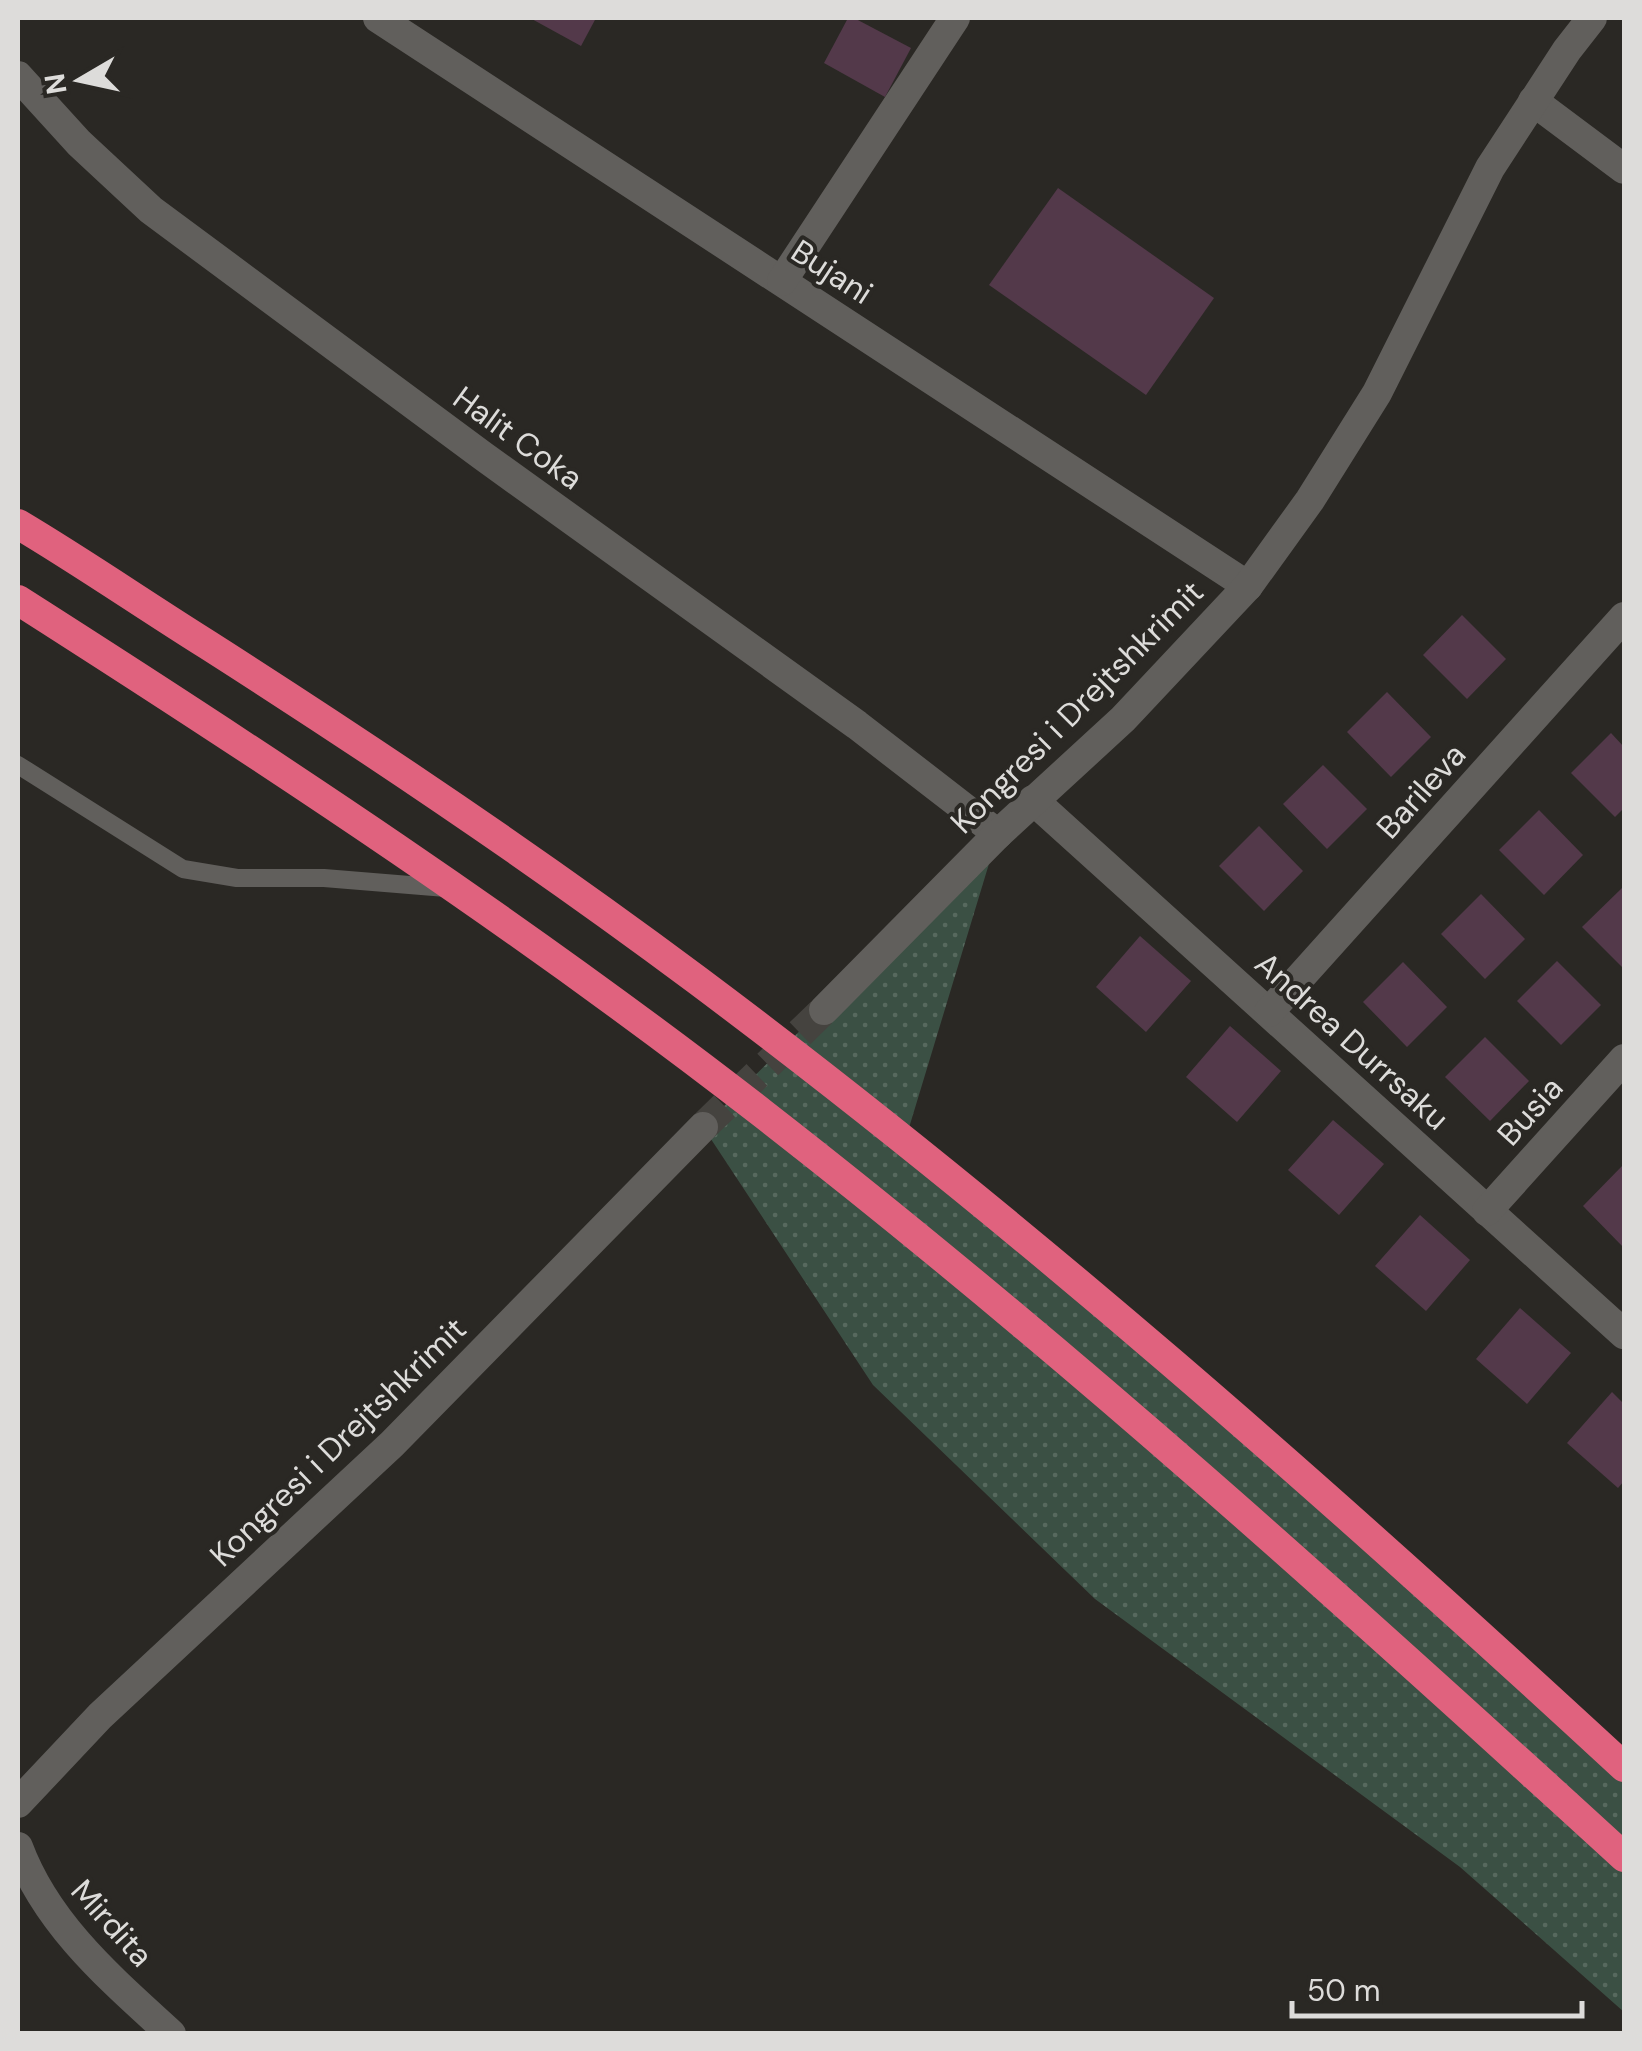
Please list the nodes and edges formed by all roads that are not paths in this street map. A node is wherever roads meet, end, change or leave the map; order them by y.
1 (378, 18) edge
2 (955, 18) edge
3 (1592, 18) edge
4 (18, 76) edge
5 (1533, 101) junction
6 (1624, 170) edge
7 (782, 281) junction
8 (18, 524) edge
9 (1248, 586) junction
10 (18, 600) edge
11 (1624, 617) edge
12 (18, 765) edge
13 (1034, 800) junction
14 (998, 834) junction
15 (456, 889) junction
16 (824, 1010) tunnel mouth
17 (1269, 1012) junction
18 (1624, 1059) edge
19 (703, 1127) tunnel mouth
20 (1487, 1210) junction
21 (1624, 1334) edge
22 (1624, 1768) edge
23 (18, 1803) edge
24 (18, 1847) edge
25 (1624, 1858) edge
26 (171, 2034) edge

1 - 7 street, Bujani
2 - 7 street
3 - 5 street, Kongresi i Drejtshkrimit
4 - 14 street, Halit Coka
5 - 6 street
5 - 9 street, Kongresi i Drejtshkrimit
7 - 9 street, Bujani
8 - 22 highway
9 - 13 street, Kongresi i Drejtshkrimit
10 - 15 highway
11 - 17 street, Barileva
12 - 15 lane
13 - 14 street, Kongresi i Drejtshkrimit
13 - 17 street, Andrea Durrsaku
14 - 16 street, Kongresi i Drejtshkrimit
15 - 25 highway
17 - 20 street, Andrea Durrsaku
18 - 20 street, Busia
19 - 23 street, Kongresi i Drejtshkrimit
20 - 21 street, Andrea Durrsaku
24 - 26 street, Mirdita

